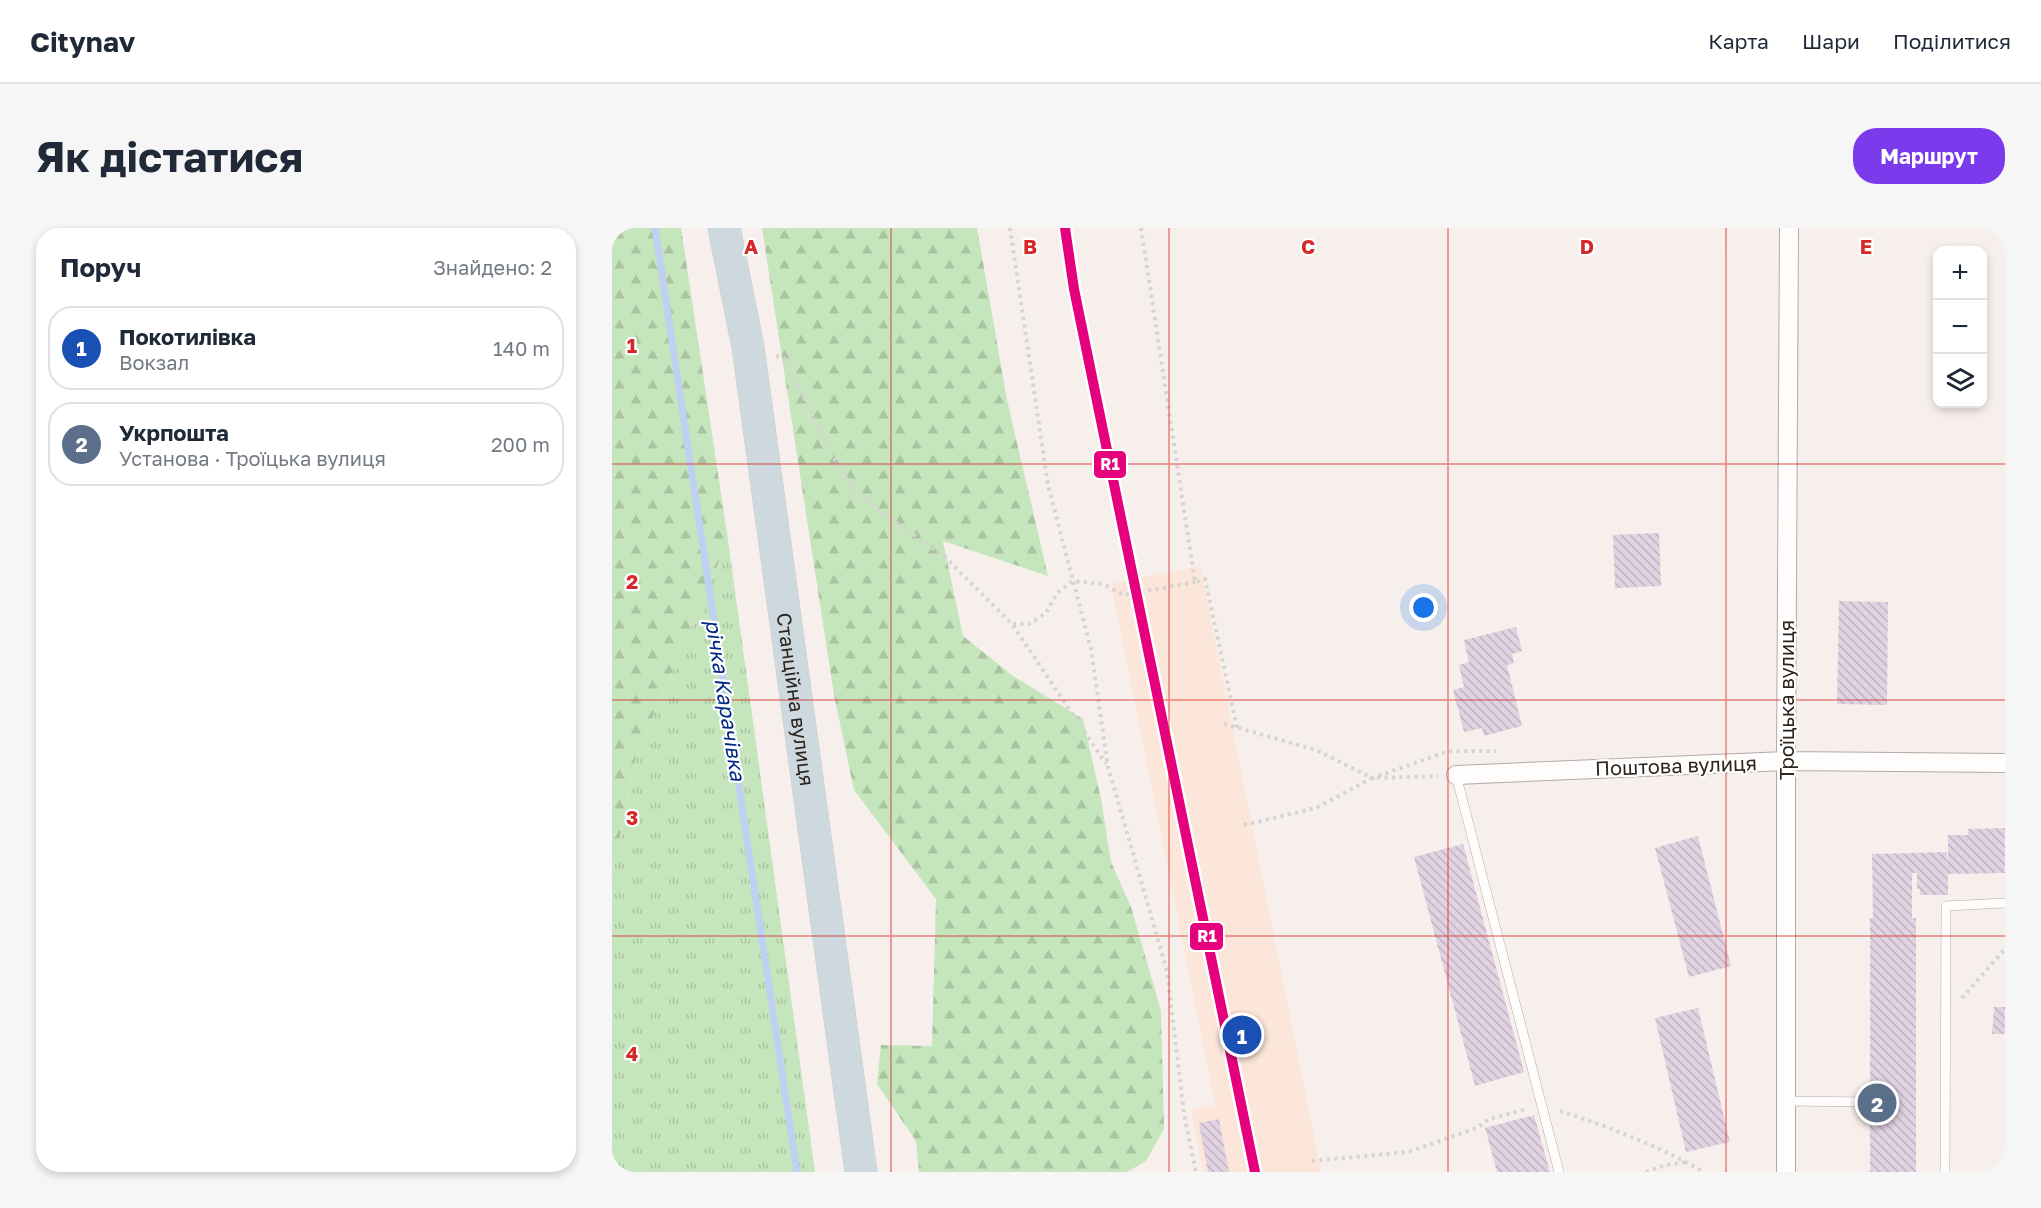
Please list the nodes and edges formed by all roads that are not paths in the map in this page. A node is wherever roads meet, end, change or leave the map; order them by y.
1 (724, 228) edge
2 (1789, 228) edge
3 (1786, 761) junction
4 (2005, 763) edge
5 (1456, 775) joint
6 (2005, 903) edge
7 (1786, 1101) junction
8 (1870, 1101) dead end
9 (861, 1172) edge
10 (1559, 1172) edge
11 (1786, 1172) edge
12 (1945, 1172) edge

1 - 9 highway, Станційна вулиця
2 - 3 street, Троїцька вулиця
3 - 4 street, Поштова вулиця
3 - 5 street, Поштова вулиця
3 - 7 street, Троїцька вулиця
5 - 10 lane
6 - 12 lane
7 - 8 lane
7 - 11 street, Троїцька вулиця

